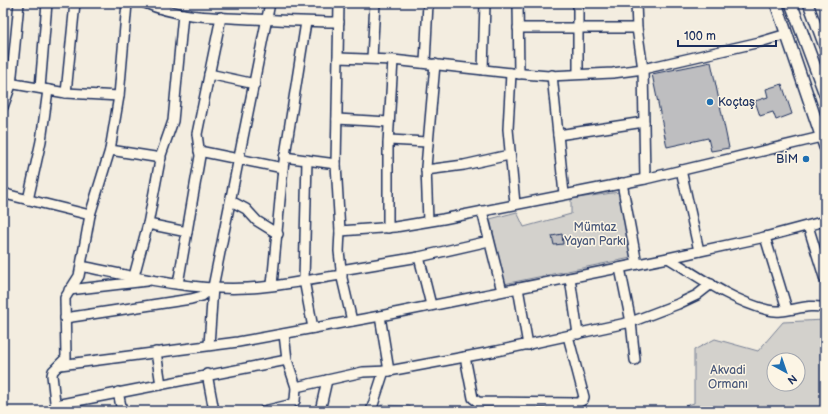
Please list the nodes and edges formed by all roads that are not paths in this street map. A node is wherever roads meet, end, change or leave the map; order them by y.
1 (19, 3) edge
2 (47, 3) edge
3 (75, 3) edge
4 (127, 3) edge
5 (145, 3) edge
6 (270, 3) edge
7 (339, 3) edge
8 (375, 3) edge
9 (428, 3) edge
10 (485, 3) edge
11 (518, 3) edge
12 (578, 3) edge
13 (636, 3) edge
14 (776, 3) edge
15 (791, 3) edge
16 (808, 3) edge
17 (183, 14) junction
18 (221, 17) junction
19 (268, 19) junction
20 (306, 22) junction
21 (339, 22) junction
22 (821, 25) edge
23 (577, 27) junction
24 (518, 28) junction
25 (637, 28) junction
26 (786, 34) junction
27 (825, 49) edge
28 (338, 58) junction
29 (372, 58) junction
30 (393, 60) junction
31 (425, 63) junction
32 (435, 64) junction
33 (643, 69) junction
34 (483, 70) junction
35 (210, 74) junction
36 (515, 74) junction
37 (578, 74) junction
38 (552, 75) junction
39 (255, 84) junction
40 (6, 88) edge
41 (44, 89) junction
42 (66, 93) junction
43 (825, 94) edge
44 (119, 96) junction
45 (3, 107) edge
46 (337, 119) junction
47 (389, 122) junction
48 (644, 122) junction
49 (558, 135) junction
50 (389, 140) junction
51 (427, 142) junction
52 (823, 142) edge
53 (110, 150) junction
54 (199, 151) junction
55 (509, 155) junction
56 (284, 157) junction
57 (161, 158) junction
58 (240, 160) junction
59 (307, 160) junction
60 (336, 164) junction
61 (283, 168) junction
62 (426, 170) junction
63 (681, 170) junction
64 (645, 179) junction
65 (622, 183) junction
66 (3, 192) edge
67 (564, 194) junction
68 (28, 200) junction
69 (231, 201) junction
70 (515, 204) junction
71 (482, 211) junction
72 (90, 215) junction
73 (428, 221) junction
74 (825, 221) edge
75 (148, 224) junction
76 (808, 226) junction
77 (388, 228) junction
78 (340, 231) junction
79 (187, 232) junction
80 (278, 234) junction
81 (766, 237) junction
82 (489, 241) junction
83 (699, 251) junction
84 (419, 257) junction
85 (668, 258) junction
86 (636, 264) junction
87 (81, 266) junction
88 (620, 268) junction
89 (342, 272) junction
90 (134, 276) junction
91 (570, 278) junction
92 (156, 280) junction
93 (304, 280) junction
94 (825, 280) edge
95 (178, 284) junction
96 (711, 284) junction
97 (272, 286) junction
98 (213, 288) junction
99 (518, 288) junction
100 (69, 290) junction
101 (502, 291) junction
102 (431, 305) junction
103 (825, 308) edge
104 (787, 309) junction
105 (380, 316) junction
106 (65, 318) junction
107 (352, 321) junction
108 (630, 322) junction
109 (313, 328) junction
110 (284, 334) junction
111 (573, 335) junction
112 (528, 345) junction
113 (209, 346) junction
114 (156, 352) junction
115 (465, 357) junction
116 (287, 360) junction
117 (635, 360) dead end
118 (60, 365) junction
119 (387, 371) junction
120 (207, 374) junction
121 (326, 380) junction
122 (161, 385) junction
123 (296, 387) junction
124 (118, 392) junction
125 (56, 408) edge
126 (122, 411) edge
127 (214, 411) edge
128 (264, 411) edge
129 (320, 411) edge
130 (371, 411) edge

1 - 40 street
2 - 41 street
3 - 42 street
4 - 44 street
5 - 17 street
6 - 19 street
7 - 21 street
8 - 29 street
9 - 31 street
10 - 34 street
11 - 24 street
12 - 23 street
13 - 25 street
14 - 26 main road
15 - 43 main road
16 - 22 street
17 - 18 street
17 - 57 street
18 - 19 street
18 - 35 street
19 - 20 street
19 - 39 street
20 - 21 street
20 - 56 street
21 - 28 street
22 - 27 street
23 - 24 street
23 - 25 street
23 - 37 street
24 - 36 street
25 - 33 street
26 - 33 street
26 - 52 main road
28 - 29 street
28 - 46 street
29 - 30 street
30 - 31 street
30 - 47 street
31 - 32 street
32 - 34 street
32 - 51 street
33 - 37 street
33 - 48 street
34 - 36 street
35 - 39 street
35 - 54 street
36 - 38 street
36 - 55 street
37 - 38 street
38 - 49 street
39 - 58 street
40 - 41 street
40 - 45 street
41 - 42 street
41 - 68 street
42 - 44 street
44 - 53 street
46 - 47 street
46 - 60 street
47 - 50 street
48 - 49 street
48 - 64 street
49 - 67 street
50 - 51 street
50 - 77 street
51 - 62 street
52 - 63 street
53 - 57 street
53 - 72 street
54 - 58 street
54 - 79 street
55 - 62 street
55 - 70 street
56 - 59 street
56 - 61 street
57 - 75 street
58 - 61 street
58 - 69 street
59 - 60 street
59 - 93 street
60 - 78 street
61 - 80 street
62 - 73 street
63 - 64 street
63 - 83 street
64 - 65 street
65 - 67 street
65 - 86 street
66 - 68 street
67 - 70 street
68 - 72 street
69 - 80 street
69 - 98 street
70 - 71 street
71 - 73 street
71 - 82 street
72 - 87 street
73 - 77 street
74 - 76 street
75 - 79 street
75 - 90 street
76 - 81 street
76 - 94 street
77 - 78 street
78 - 89 street
79 - 95 street
80 - 97 street
81 - 83 street
81 - 104 street
82 - 84 street
82 - 101 street
83 - 85 street
84 - 89 street
84 - 102 street
85 - 86 street
85 - 96 street
86 - 88 street
87 - 90 street
87 - 100 street
88 - 91 street
88 - 108 street
89 - 93 street
89 - 107 street
90 - 92 street
91 - 99 street
91 - 111 street
92 - 95 street
92 - 100 street
93 - 97 street
93 - 109 street
95 - 98 street
96 - 104 street
96 - 108 street
97 - 98 street
98 - 106 street
98 - 113 street
99 - 101 street
99 - 112 street
100 - 106 street
101 - 102 street
102 - 105 street
103 - 104 street
105 - 107 street
105 - 119 street
106 - 118 street
107 - 109 street
108 - 111 street
108 - 117 street
109 - 110 street
110 - 113 street
110 - 116 street
111 - 112 street
111 - 115 street
112 - 115 street
113 - 114 street
114 - 118 street
114 - 122 street
115 - 119 street
116 - 120 street
116 - 123 street
118 - 125 street
119 - 121 street
119 - 130 street
120 - 122 street
120 - 127 street
121 - 123 street
121 - 129 street
122 - 124 street
123 - 128 street
124 - 125 street
124 - 126 street

